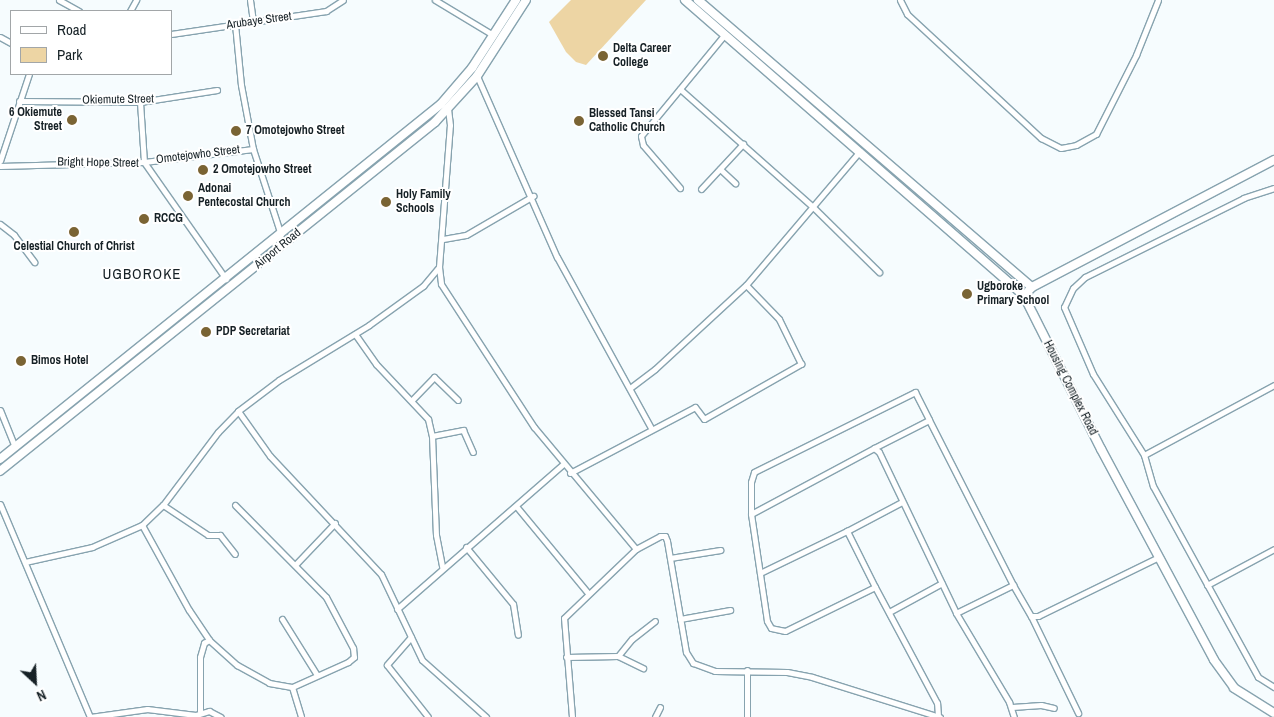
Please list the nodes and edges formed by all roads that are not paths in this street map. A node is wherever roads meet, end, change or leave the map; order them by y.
1 (59, 0) edge
2 (250, 0) edge
3 (343, 0) edge
4 (435, 0) edge
5 (516, 0) edge
6 (526, 0) edge
7 (685, 0) edge
8 (698, 0) edge
9 (900, 0) edge
10 (1158, 0) edge
11 (77, 10) edge
12 (253, 22) junction
13 (235, 24) junction
14 (172, 34) edge
15 (725, 34) junction
16 (493, 35) junction
17 (28, 75) edge
18 (477, 76) junction
19 (680, 88) junction
20 (217, 90) dead end
21 (19, 101) junction
22 (140, 102) junction
23 (448, 110) junction
24 (743, 144) junction
25 (253, 149) junction
26 (860, 151) junction
27 (372, 160) junction
28 (1274, 160) edge
29 (0, 161) edge
30 (144, 162) junction
31 (0, 166) edge
32 (379, 168) junction
33 (720, 169) junction
34 (735, 183) dead end
35 (680, 188) dead end
36 (1274, 188) edge
37 (701, 189) dead end
38 (533, 196) junction
39 (813, 207) junction
40 (0, 224) edge
41 (281, 235) junction
42 (443, 238) junction
43 (34, 262) dead end
44 (439, 267) junction
45 (879, 272) dead end
46 (226, 280) junction
47 (746, 285) junction
48 (1032, 286) junction
49 (1024, 296) junction
50 (354, 334) junction
51 (1274, 385) edge
52 (630, 388) junction
53 (412, 400) junction
54 (458, 400) dead end
55 (0, 410) edge
56 (238, 411) junction
57 (929, 420) junction
58 (651, 428) junction
59 (432, 436) junction
60 (15, 447) junction
61 (874, 448) junction
62 (473, 452) dead end
63 (1144, 455) junction
64 (0, 460) edge
65 (564, 464) junction
66 (0, 471) edge
67 (570, 472) junction
68 (902, 502) junction
69 (0, 504) edge
70 (163, 505) junction
71 (235, 505) dead end
72 (516, 506) junction
73 (751, 514) junction
74 (335, 523) junction
75 (142, 525) junction
76 (847, 531) junction
77 (466, 546) junction
78 (636, 549) junction
79 (1274, 549) edge
80 (720, 550) dead end
81 (235, 554) dead end
82 (1158, 557) junction
83 (670, 558) junction
84 (25, 562) junction
85 (296, 565) junction
86 (442, 567) junction
87 (760, 573) junction
88 (942, 583) junction
89 (1013, 585) junction
90 (1207, 585) junction
91 (875, 588) junction
92 (588, 593) junction
93 (397, 609) junction
94 (730, 610) dead end
95 (889, 612) junction
96 (956, 613) junction
97 (1031, 616) junction
98 (282, 619) dead end
99 (680, 619) junction
100 (655, 621) dead end
101 (518, 635) dead end
102 (411, 638) junction
103 (209, 640) junction
104 (618, 656) junction
105 (566, 657) junction
106 (643, 668) dead end
107 (747, 670) junction
108 (317, 675) junction
109 (292, 687) junction
110 (1274, 687) edge
111 (660, 707) dead end
112 (1012, 707) junction
113 (1054, 708) dead end
114 (200, 711) junction
115 (1274, 712) edge
116 (1078, 713) dead end
117 (939, 716) edge
118 (90, 717) edge
119 (221, 717) edge
120 (300, 717) edge
121 (428, 717) edge
122 (486, 717) edge
123 (572, 717) edge
124 (655, 717) edge
125 (747, 717) edge
126 (1014, 717) edge

1 - 11 street
2 - 12 street
3 - 12 street, Arubaye Street
4 - 16 street
5 - 16 street, Airport Road
6 - 18 street, Airport Road
7 - 15 street
8 - 48 street
9 - 10 street
12 - 13 street, Arubaye Street
13 - 14 street, Arubaye Street
13 - 25 street
15 - 19 street
15 - 26 street
16 - 27 street, Airport Road
17 - 21 street
18 - 23 street, Airport Road
18 - 38 street
19 - 24 street
19 - 35 street
20 - 22 street, Okiemute Street
21 - 22 street, Okiemute Street
21 - 29 street
22 - 30 street
23 - 32 street, Airport Road
23 - 42 street
24 - 33 street
24 - 39 street
25 - 30 street, Omotejowho Street
25 - 41 street
26 - 39 street
26 - 49 street
27 - 32 street
27 - 41 street, Airport Road
28 - 48 street
30 - 31 street, Bright Hope Street
30 - 46 street, Bright Hope Street
32 - 66 street, Airport Road
33 - 34 street
33 - 37 street
36 - 63 street
38 - 42 street
38 - 52 street
39 - 45 street
39 - 47 street
40 - 43 street
41 - 46 street, Airport Road
42 - 44 street
44 - 50 street
44 - 65 street
46 - 60 street, Airport Road
47 - 52 street
47 - 58 street
48 - 49 street
49 - 82 street, Housing Complex Road
50 - 53 street
50 - 56 street
51 - 63 street
52 - 58 street
53 - 54 street
53 - 59 street
55 - 60 street
56 - 70 street
56 - 74 street
57 - 61 street
57 - 73 street
57 - 89 street
58 - 67 street
59 - 62 street
59 - 86 street
60 - 64 street, Airport Road
61 - 68 street
61 - 73 street
63 - 90 street
65 - 67 street
65 - 72 street
67 - 78 street
68 - 76 street
68 - 88 street
69 - 84 street
70 - 75 street
70 - 81 street
71 - 85 street
72 - 77 street
72 - 92 street
73 - 87 street
74 - 85 street
74 - 93 street
75 - 84 street
75 - 103 street
76 - 87 street
76 - 91 street
77 - 86 street
77 - 101 street
78 - 83 street
78 - 92 street
79 - 90 street
80 - 83 street
82 - 97 street
82 - 115 street, Housing Complex Road
83 - 99 street
84 - 118 street
85 - 108 street
86 - 93 street
87 - 91 street
88 - 95 street
88 - 96 street
89 - 96 street
89 - 97 street
90 - 110 street
91 - 95 street
92 - 105 street
93 - 102 street
94 - 99 street
95 - 117 street
96 - 112 street
97 - 116 street
98 - 108 street
99 - 107 street
100 - 104 street
102 - 121 street
102 - 122 street
103 - 109 street
103 - 114 street
104 - 105 street
104 - 106 street
105 - 123 street
107 - 117 street
107 - 125 street
108 - 109 street
109 - 120 street
111 - 124 street
112 - 113 street
112 - 126 street
114 - 118 street
114 - 119 street

